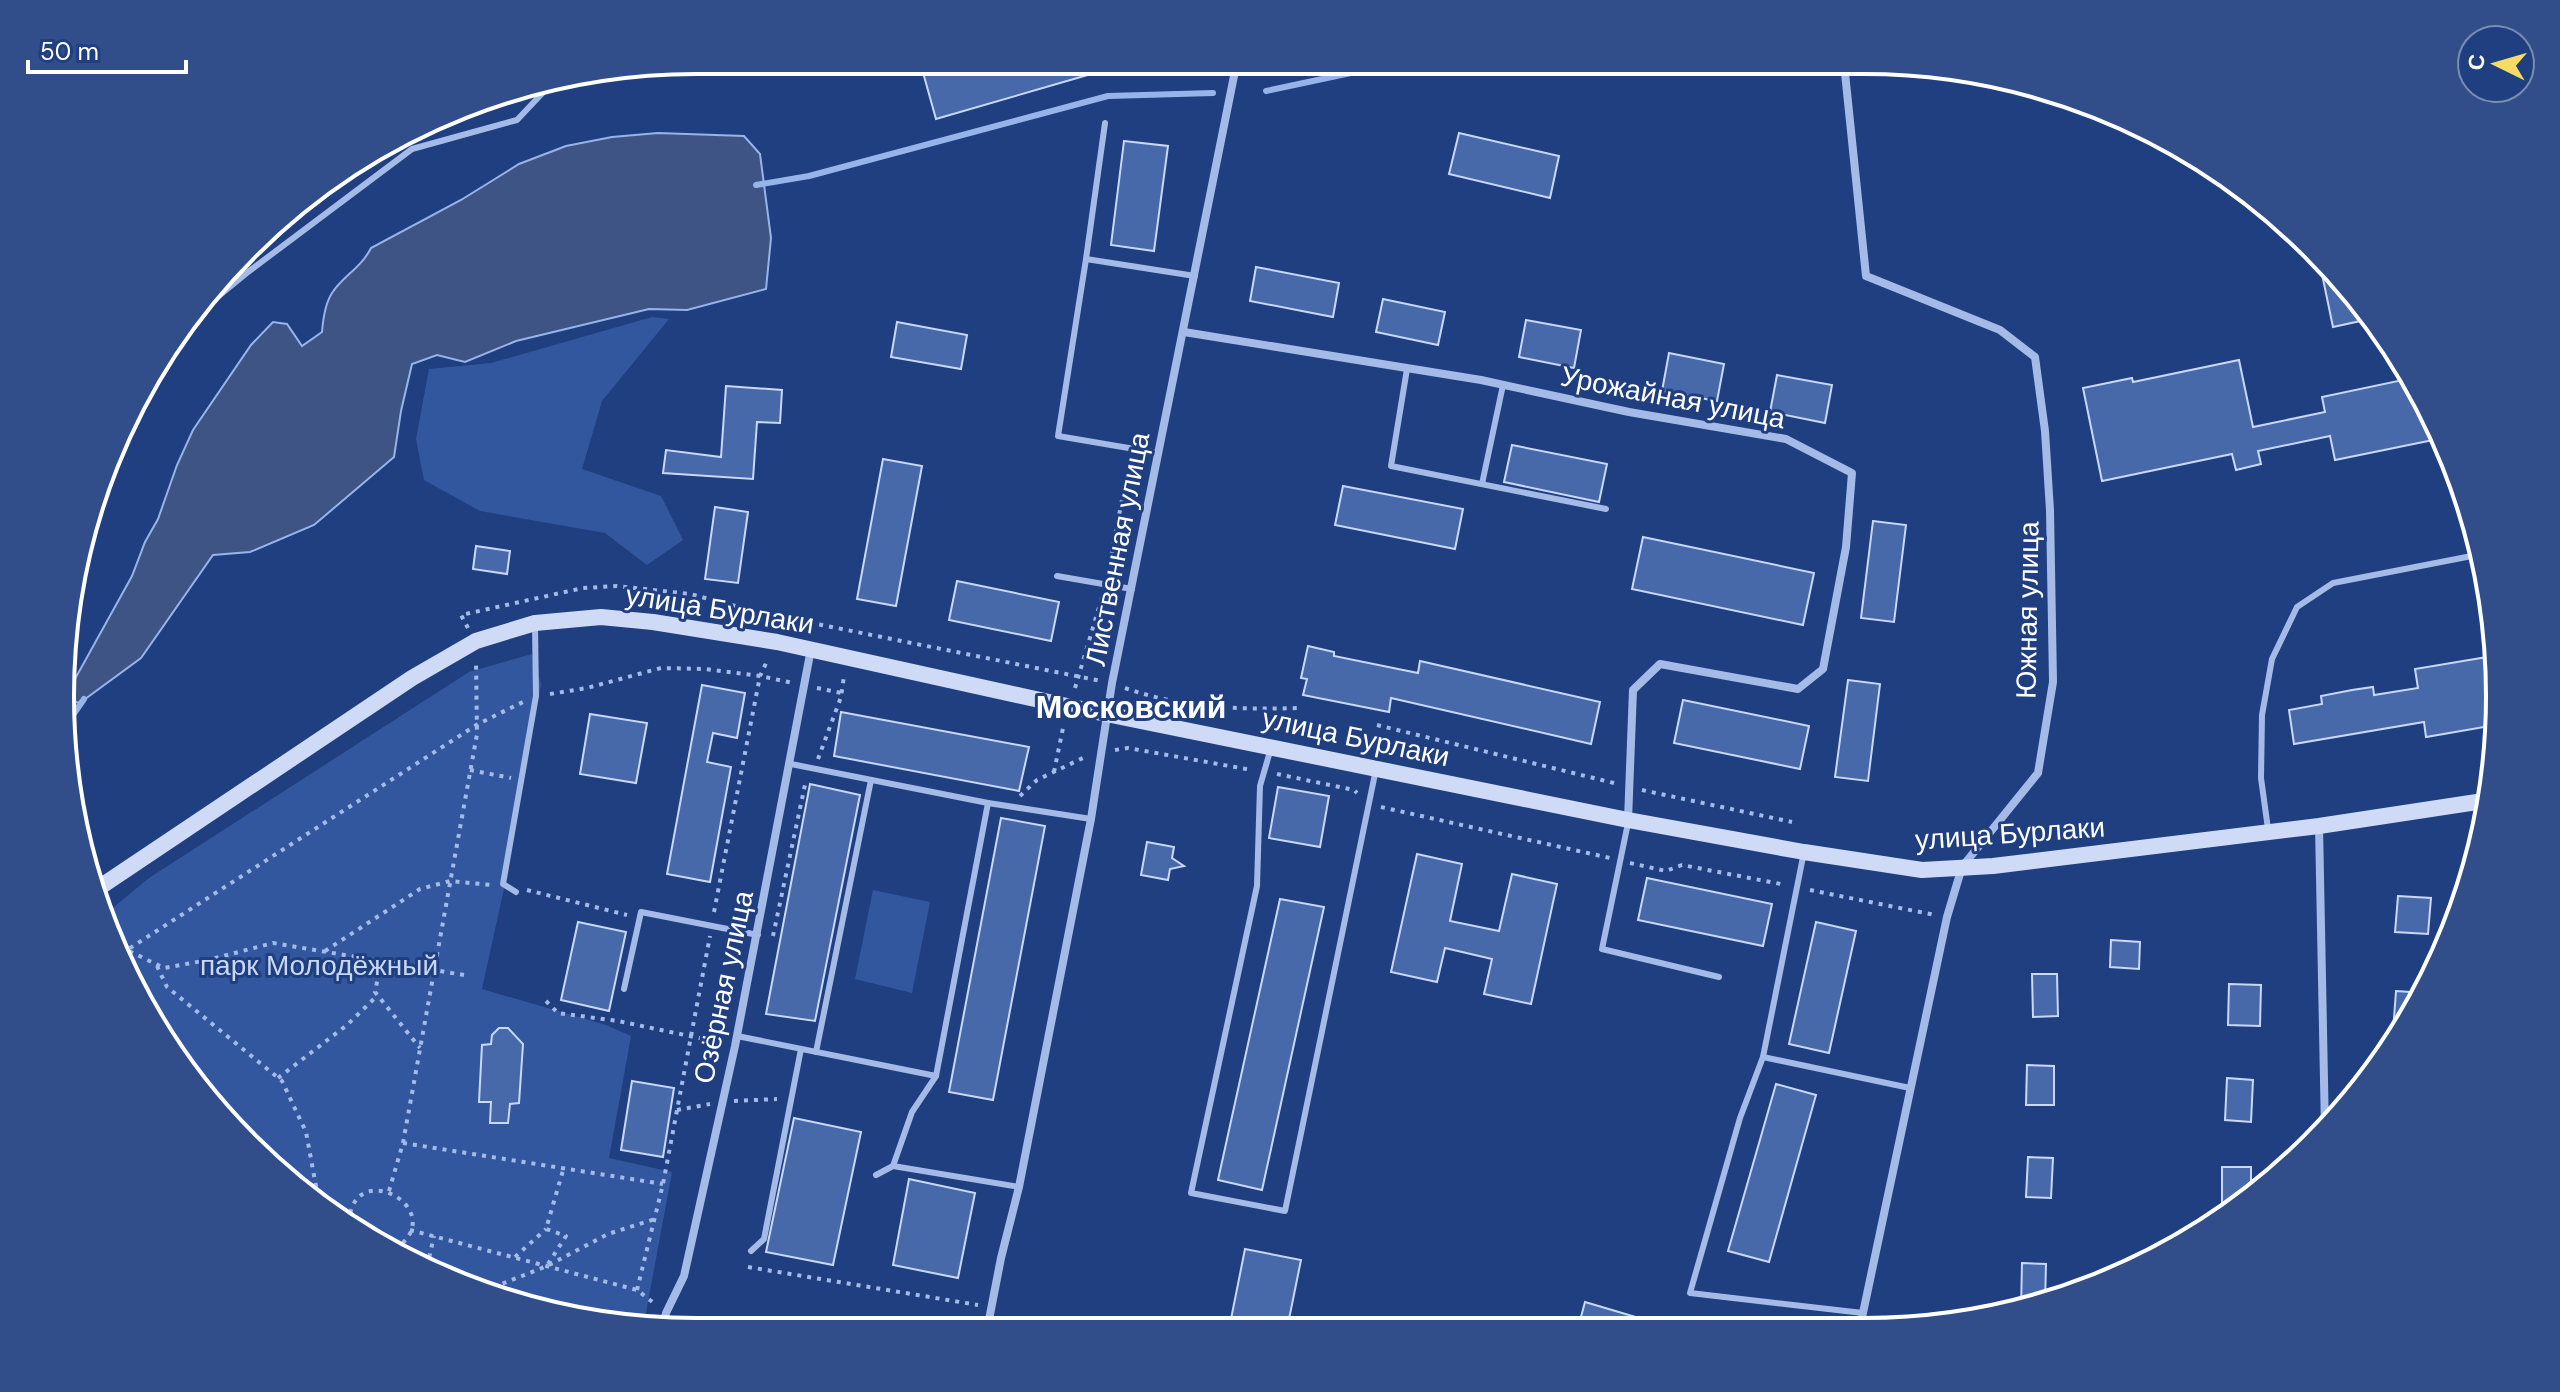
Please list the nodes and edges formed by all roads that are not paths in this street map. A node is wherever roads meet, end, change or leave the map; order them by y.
1 (1234, 74) edge
2 (1845, 74) edge
3 (542, 93) edge
4 (1105, 123) dead end
5 (1086, 259) junction
6 (1195, 276) junction
7 (222, 293) edge
8 (1184, 332) junction
9 (1407, 369) junction
10 (1503, 385) junction
11 (1158, 453) junction
12 (1482, 484) junction
13 (1606, 509) dead end
14 (2470, 556) edge
15 (1057, 576) dead end
16 (1132, 589) junction
17 (535, 623) junction
18 (811, 648) junction
19 (1108, 714) junction
20 (1271, 746) junction
21 (791, 764) junction
22 (1376, 769) junction
23 (871, 780) junction
24 (2477, 802) edge
25 (988, 803) junction
26 (1091, 819) junction
27 (1628, 820) junction
28 (2319, 826) junction
29 (2268, 832) junction
30 (1804, 852) junction
31 (1962, 867) junction
32 (104, 885) edge
33 (516, 892) dead end
34 (758, 935) junction
35 (1719, 977) dead end
36 (624, 989) dead end
37 (736, 1041) junction
38 (801, 1049) junction
39 (816, 1052) junction
40 (1763, 1057) junction
41 (936, 1076) junction
42 (1910, 1088) junction
43 (2325, 1114) edge
44 (893, 1166) junction
45 (876, 1175) dead end
46 (1019, 1187) junction
47 (751, 1251) dead end
48 (1863, 1313) junction
49 (665, 1317) edge
50 (988, 1318) edge
51 (1862, 1318) edge

1 - 6 street, Лиственная улица
2 - 31 street, Южная улица
3 - 7 lane
4 - 5 lane
5 - 6 lane
5 - 11 lane
6 - 8 street, Лиственная улица
8 - 9 street, Урожайная улица
8 - 11 street, Лиственная улица
9 - 10 street, Урожайная улица
9 - 12 lane
10 - 12 lane
10 - 27 street, Урожайная улица
11 - 16 street, Лиственная улица
12 - 13 lane
14 - 29 lane
15 - 16 lane
16 - 19 street, Лиственная улица
17 - 18 street, улица Бурлаки
17 - 32 street, улица Бурлаки
17 - 33 lane
18 - 19 street, улица Бурлаки
18 - 21 street, Озёрная улица
19 - 20 street, улица Бурлаки
19 - 26 street, Лиственная улица
20 - 22 street, улица Бурлаки
20 - 22 lane
21 - 23 lane
21 - 34 street, Озёрная улица
22 - 27 street, улица Бурлаки
23 - 25 lane
23 - 39 lane
24 - 28 street, улица Бурлаки
25 - 26 lane
25 - 41 lane
26 - 46 street, Лиственная улица
27 - 30 street, улица Бурлаки
27 - 35 lane
28 - 29 street, улица Бурлаки
28 - 43 street
29 - 31 street, улица Бурлаки
30 - 31 street, улица Бурлаки
30 - 40 lane
31 - 42 street, Южная улица
34 - 36 lane
34 - 37 street, Озёрная улица
37 - 38 lane
37 - 49 street, Озёрная улица
38 - 39 lane
38 - 47 lane
39 - 41 lane
40 - 42 lane
40 - 48 lane
41 - 44 lane
42 - 48 street, Южная улица
44 - 45 lane
44 - 46 lane
46 - 50 street, Лиственная улица
48 - 51 street, Южная улица

